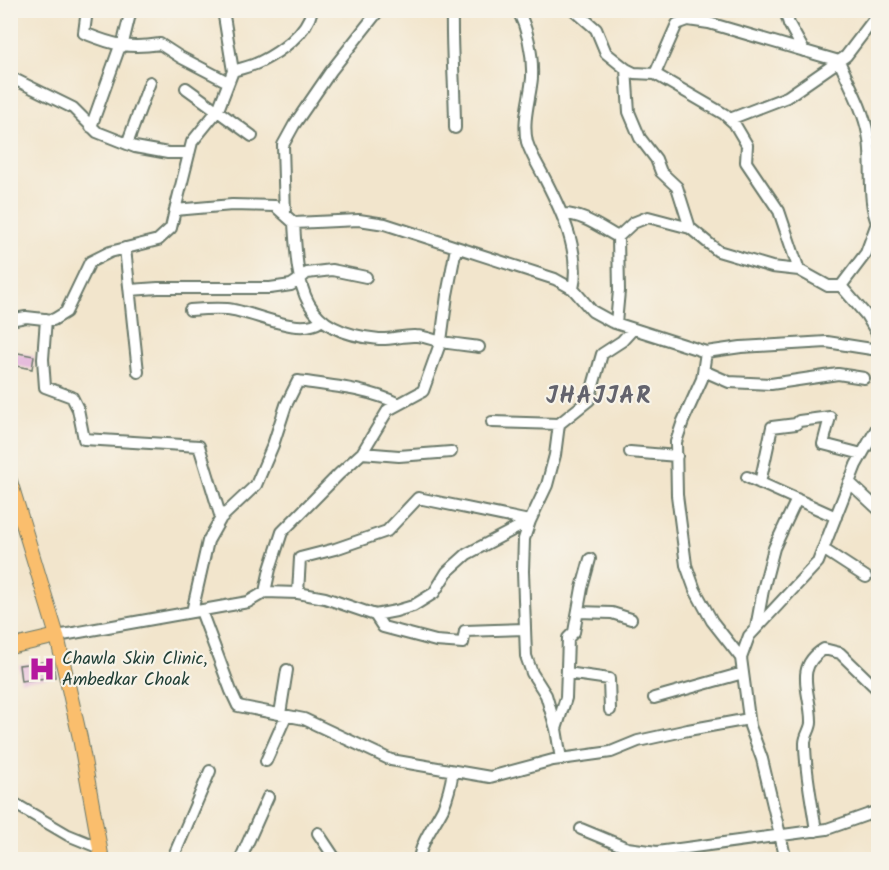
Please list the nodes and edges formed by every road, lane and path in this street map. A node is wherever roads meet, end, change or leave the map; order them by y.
1 (87, 10) edge
2 (131, 10) edge
3 (223, 10) edge
4 (312, 10) edge
5 (379, 10) edge
6 (452, 10) edge
7 (518, 10) edge
8 (573, 10) edge
9 (785, 10) edge
10 (879, 14) edge
11 (121, 46) junction
12 (804, 51) junction
13 (838, 61) junction
14 (626, 69) junction
15 (233, 71) junction
16 (655, 74) junction
17 (10, 77) edge
18 (150, 82) dead end
19 (228, 82) junction
20 (186, 88) dead end
21 (218, 110) junction
22 (730, 119) junction
23 (92, 127) junction
24 (455, 128) dead end
25 (252, 135) dead end
26 (127, 144) junction
27 (189, 153) junction
28 (175, 210) junction
29 (563, 214) junction
30 (285, 215) junction
31 (294, 223) junction
32 (878, 224) edge
33 (690, 228) junction
34 (618, 237) junction
35 (125, 248) junction
36 (456, 248) junction
37 (799, 270) junction
38 (366, 277) dead end
39 (300, 279) junction
40 (841, 286) junction
41 (573, 289) junction
42 (130, 290) junction
43 (190, 309) dead end
44 (46, 319) junction
45 (10, 320) edge
46 (321, 321) junction
47 (616, 323) junction
48 (633, 329) junction
49 (879, 335) edge
50 (441, 342) junction
51 (479, 347) dead end
52 (879, 351) edge
53 (706, 352) junction
54 (704, 371) junction
55 (138, 372) dead end
56 (864, 378) dead end
57 (399, 404) junction
58 (492, 422) dead end
59 (559, 424) junction
60 (879, 426) edge
61 (451, 452) dead end
62 (630, 452) dead end
63 (362, 453) junction
64 (862, 454) junction
65 (677, 456) junction
66 (747, 477) dead end
67 (10, 481) edge
68 (849, 482) junction
69 (760, 483) junction
70 (797, 499) junction
71 (879, 509) edge
72 (836, 517) junction
73 (221, 518) junction
74 (530, 521) junction
75 (823, 549) junction
76 (590, 559) dead end
77 (866, 577) dead end
78 (265, 592) junction
79 (298, 593) junction
80 (196, 612) junction
81 (578, 612) junction
82 (375, 615) junction
83 (632, 619) dead end
84 (756, 628) junction
85 (525, 629) junction
86 (57, 636) junction
87 (10, 646) edge
88 (741, 658) junction
89 (287, 670) dead end
90 (567, 673) junction
91 (743, 673) junction
92 (879, 690) edge
93 (654, 698) dead end
94 (610, 710) dead end
95 (283, 715) junction
96 (749, 719) junction
97 (556, 729) junction
98 (561, 759) junction
99 (266, 761) dead end
100 (210, 771) dead end
101 (453, 771) junction
102 (268, 796) dead end
103 (10, 801) edge
104 (879, 812) edge
105 (581, 829) dead end
106 (816, 831) junction
107 (318, 833) dead end
108 (780, 836) junction
109 (625, 847) junction
110 (101, 854) edge
111 (172, 860) edge
112 (240, 860) edge
113 (336, 860) edge
114 (419, 860) edge
115 (620, 860) edge
116 (786, 860) edge

1 - 11 street
2 - 11 street
3 - 15 street
4 - 15 street
5 - 30 street
6 - 24 street
7 - 29 street
8 - 14 street
9 - 12 street
10 - 13 street
11 - 19 street
11 - 23 street
12 - 13 street
12 - 16 street
13 - 22 street
13 - 32 street
14 - 16 street
14 - 33 street
15 - 19 street
16 - 22 street
17 - 23 street
18 - 26 street
19 - 21 street
20 - 21 street
21 - 25 street
21 - 27 street
22 - 37 street
23 - 26 street
26 - 27 street
27 - 28 street
28 - 30 street
28 - 35 street
29 - 34 street
29 - 41 street
30 - 31 street
31 - 36 street
31 - 39 street
32 - 40 street
33 - 34 street
33 - 37 street
34 - 47 street
35 - 42 street
35 - 44 street
36 - 41 street
36 - 50 street
37 - 40 street
38 - 39 street
39 - 42 street
39 - 46 street
40 - 49 street
41 - 47 street
42 - 55 street
43 - 46 street
44 - 45 street
44 - 73 street
46 - 50 street
47 - 48 street
48 - 53 street
48 - 59 street
50 - 51 street
50 - 57 street
52 - 53 street
53 - 54 street
54 - 56 street
54 - 65 street
57 - 63 street
57 - 73 street
58 - 59 street
59 - 74 street
60 - 64 street
61 - 63 street
62 - 65 street
63 - 78 street
64 - 68 street
64 - 69 street
65 - 88 street
66 - 69 street
67 - 86 main road
68 - 71 street
68 - 72 street
69 - 70 street
70 - 72 street
70 - 84 street
72 - 75 street
73 - 80 street
74 - 79 street
74 - 82 street
74 - 85 street
75 - 77 street
75 - 84 street
76 - 81 street
78 - 79 street
78 - 80 street
79 - 82 street
80 - 86 street
80 - 95 street
81 - 83 street
81 - 90 street
82 - 85 street
84 - 88 street
85 - 97 street
86 - 87 main road
86 - 110 main road
88 - 91 street
89 - 95 street
90 - 94 street
90 - 97 street
91 - 93 street
91 - 96 street
92 - 106 street
95 - 99 street
95 - 101 street
96 - 98 street
96 - 108 street
97 - 98 street
98 - 101 street
100 - 111 street
101 - 114 street
102 - 112 street
103 - 110 street
104 - 106 street
105 - 109 street
106 - 108 street
107 - 113 street
108 - 109 street
108 - 116 street
109 - 115 street

